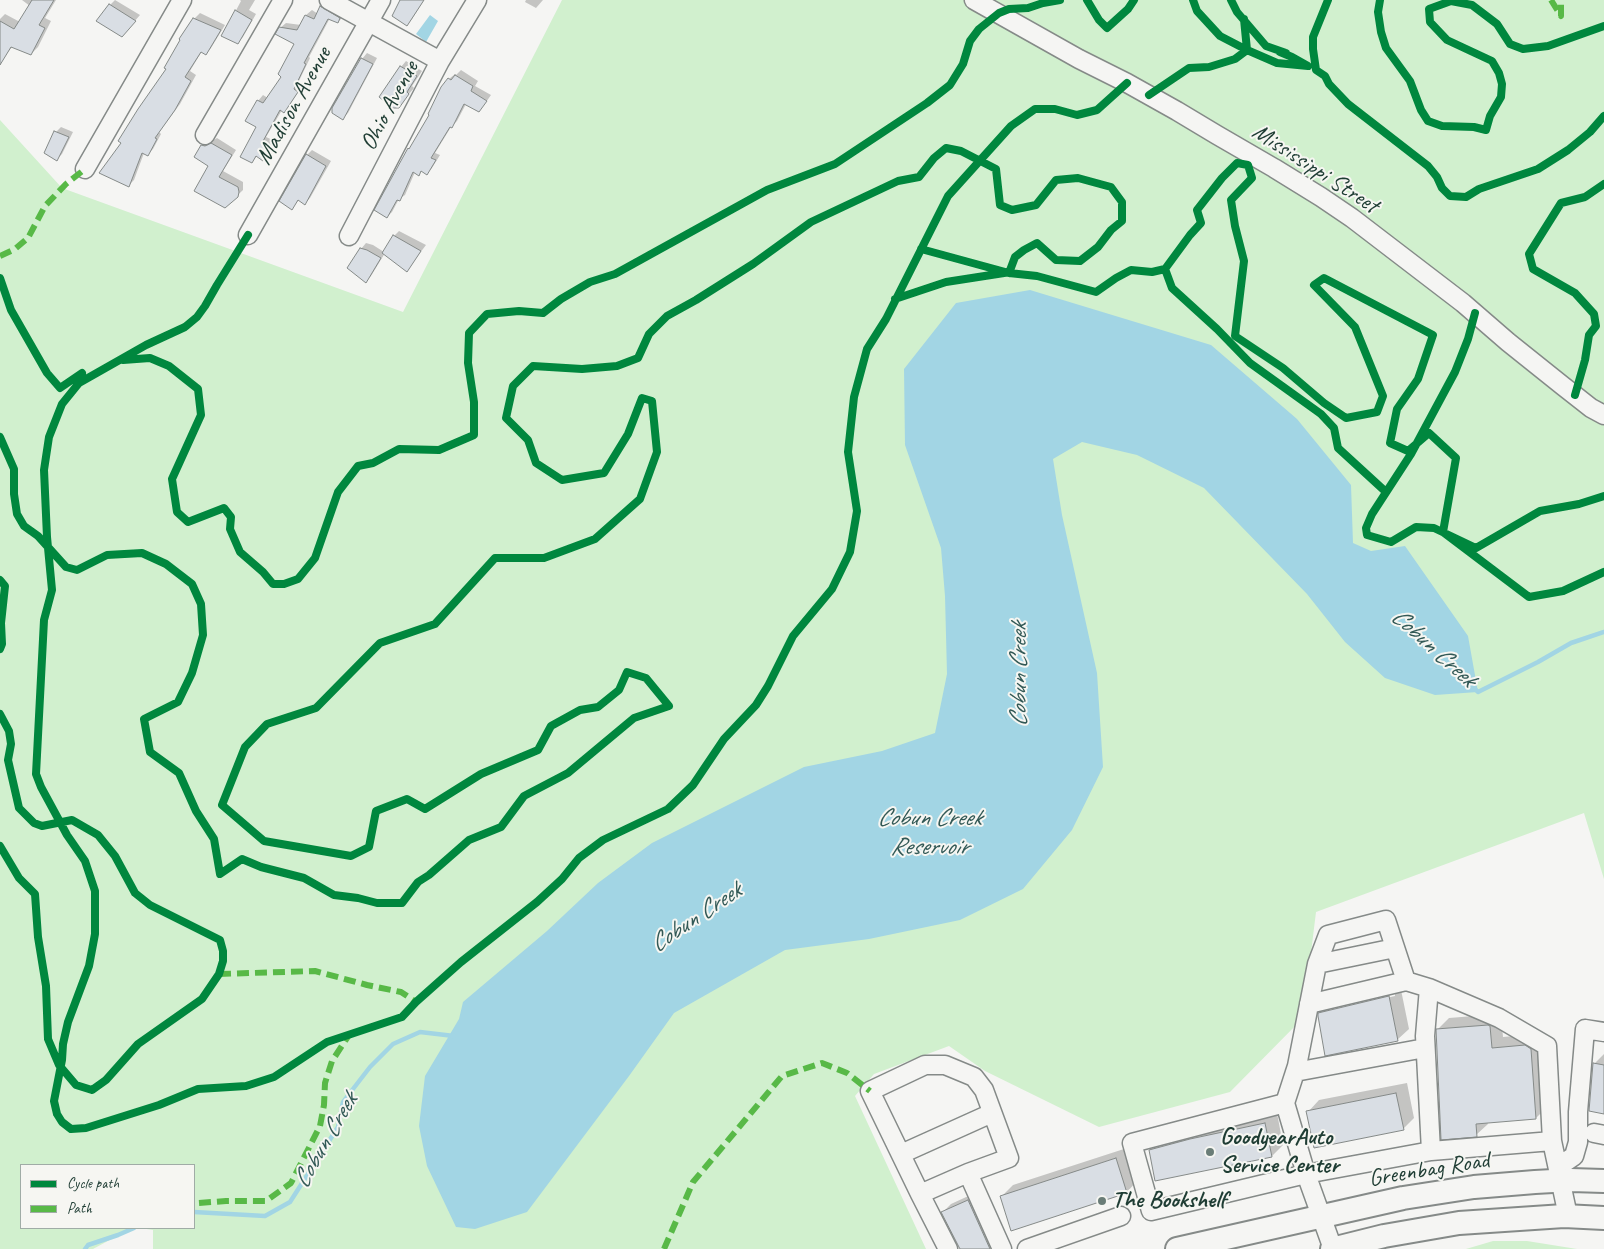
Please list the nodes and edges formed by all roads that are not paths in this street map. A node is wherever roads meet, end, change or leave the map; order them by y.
1 (182, 0) edge
2 (283, 0) edge
3 (330, 0) edge
4 (381, 0) edge
5 (477, 0) edge
6 (974, 0) edge
7 (368, 22) junction
8 (440, 61) junction
9 (206, 135) dead end
10 (85, 169) dead end
11 (248, 235) dead end
12 (349, 236) dead end
13 (1604, 416) edge
14 (1395, 948) junction
15 (1317, 964) junction
16 (1406, 980) junction
17 (1429, 988) junction
18 (1309, 1004) junction
19 (1604, 1032) edge
20 (1426, 1048) junction
21 (1295, 1072) junction
22 (1285, 1103) junction
23 (992, 1112) junction
24 (1552, 1141) junction
25 (1431, 1151) junction
26 (901, 1154) junction
27 (968, 1173) junction
28 (1560, 1173) junction
29 (1306, 1174) junction
30 (1604, 1181) edge
31 (920, 1194) junction
32 (1122, 1216) dead end
33 (1321, 1216) junction
34 (1568, 1216) junction
35 (1604, 1218) edge
36 (1414, 1230) junction
37 (948, 1249) edge
38 (1002, 1249) edge
39 (1027, 1249) edge
40 (1177, 1249) edge
41 (1332, 1249) edge
42 (1392, 1249) edge

1 - 10 street
2 - 9 street
3 - 7 street
4 - 7 street, Madison Avenue
5 - 8 street, Ohio Avenue
6 - 13 street, Mississippi Street
7 - 8 street
7 - 11 street, Madison Avenue
8 - 12 street, Ohio Avenue
14 - 15 street
14 - 15 street
14 - 16 street
15 - 18 street
16 - 17 street
16 - 18 street
17 - 20 street
17 - 24 street
18 - 21 street
19 - 28 street
20 - 21 street
20 - 25 street
21 - 22 street
22 - 29 street
22 - 29 street
23 - 26 street
23 - 26 street
23 - 27 street
24 - 25 street
24 - 28 street
25 - 29 street
26 - 31 street
27 - 31 street
27 - 38 street
28 - 30 main road, Greenbag Road
28 - 33 main road, Greenbag Road
28 - 34 street
29 - 33 street
31 - 37 street
32 - 39 street
33 - 40 main road, Greenbag Road
33 - 41 street
34 - 35 main road
34 - 36 main road
36 - 41 main road
36 - 42 main road

